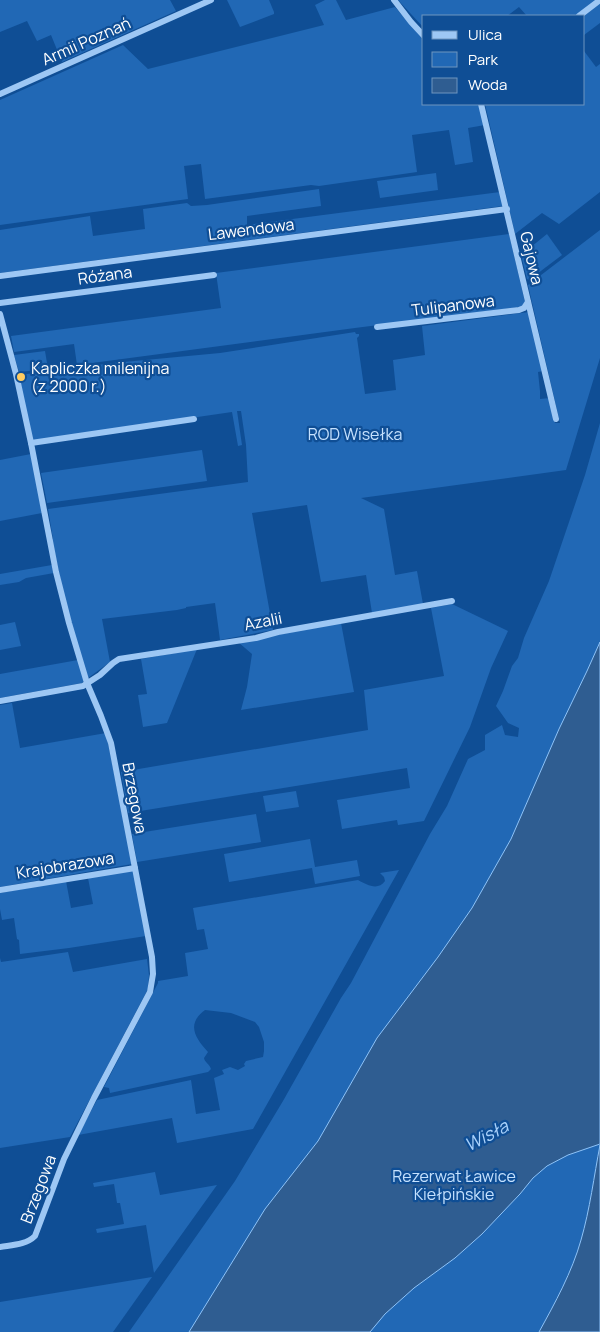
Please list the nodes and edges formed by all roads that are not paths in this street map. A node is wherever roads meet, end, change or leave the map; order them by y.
1 (211, 0) edge
2 (394, 0) edge
3 (600, 0) edge
4 (580, 15) edge
5 (422, 34) edge
6 (0, 94) edge
7 (481, 105) edge
8 (506, 209) junction
9 (214, 275) dead end
10 (0, 276) edge
11 (528, 302) junction
12 (0, 303) edge
13 (0, 314) edge
14 (377, 328) dead end
15 (194, 419) dead end
16 (556, 419) dead end
17 (31, 443) junction
18 (452, 601) dead end
19 (87, 683) junction
20 (0, 702) edge
21 (135, 868) junction
22 (0, 890) edge
23 (0, 1247) edge

1 - 6 street, Armii Poznań
2 - 5 street
3 - 4 street
7 - 8 street, Gajowa
8 - 10 street, Lawendowa
8 - 11 street, Gajowa
9 - 12 street, Różana
11 - 14 street, Tulipanowa
11 - 16 street, Gajowa
13 - 17 street, Brzegowa
15 - 17 street
17 - 19 street, Brzegowa
18 - 19 street, Azalii
19 - 20 street
19 - 21 street, Brzegowa
21 - 22 street, Krajobrazowa
21 - 23 street, Brzegowa

